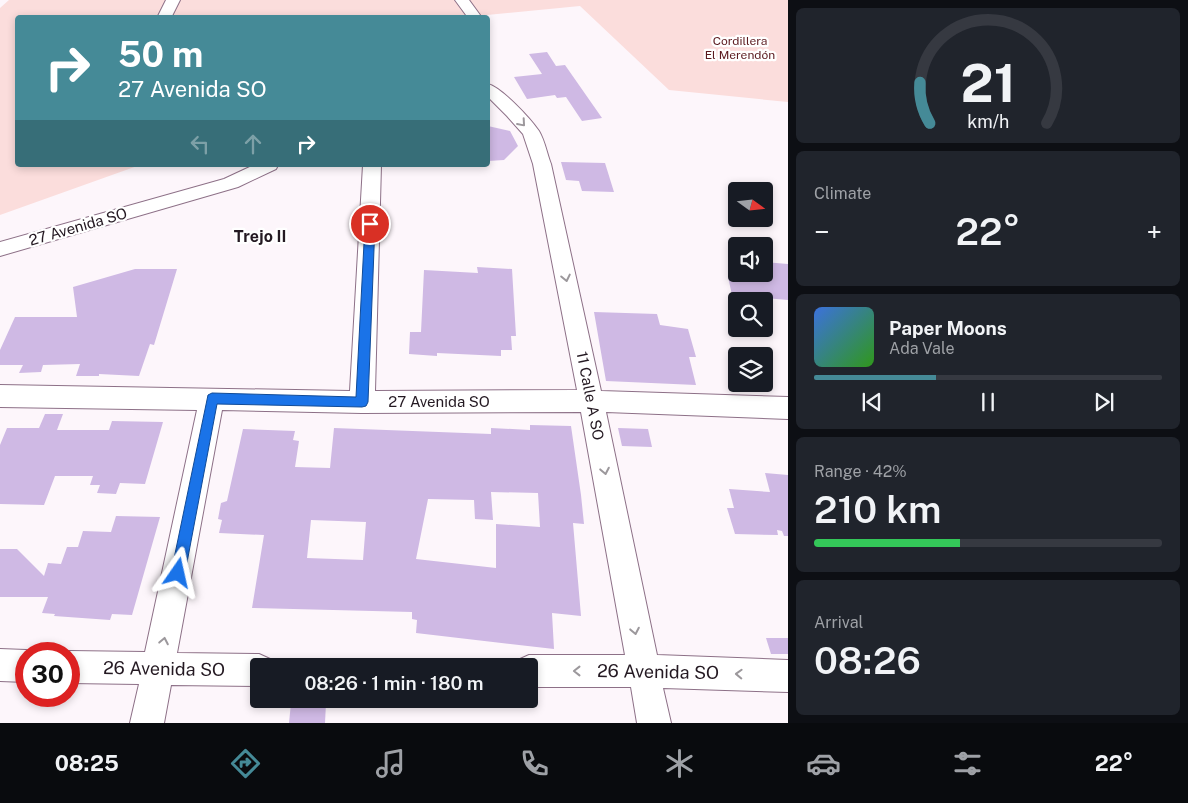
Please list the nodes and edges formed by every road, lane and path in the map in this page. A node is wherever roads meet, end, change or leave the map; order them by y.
1 (173, 0) edge
2 (462, 1) edge
3 (166, 15) edge
4 (474, 15) edge
5 (490, 91) edge
6 (265, 167) edge
7 (372, 167) edge
8 (0, 249) edge
9 (0, 396) edge
10 (212, 398) junction
11 (592, 401) junction
12 (362, 402) junction
13 (788, 408) edge
14 (0, 665) edge
15 (15, 666) edge
16 (80, 667) edge
17 (159, 670) junction
18 (250, 670) edge
19 (538, 671) edge
20 (643, 671) junction
21 (788, 676) edge
22 (147, 723) edge
23 (654, 723) edge

1 - 3 street
2 - 4 street
5 -> 11 street, 11 Calle A SO
6 - 8 street, 27 Avenida SO
7 - 12 street
9 - 10 street, 27 Avenida SO
10 - 12 street, 27 Avenida SO
17 -> 10 street
11 - 12 street, 27 Avenida SO
11 - 13 street, 27 Avenida SO
11 -> 20 street, 11 Calle A SO
14 - 15 street
16 - 17 street, 26 Avenida SO
17 - 18 street, 26 Avenida SO
17 - 22 street
20 -> 19 street, 26 Avenida SO
21 -> 20 street, 26 Avenida SO
20 - 23 street, 11 Calle A SO

